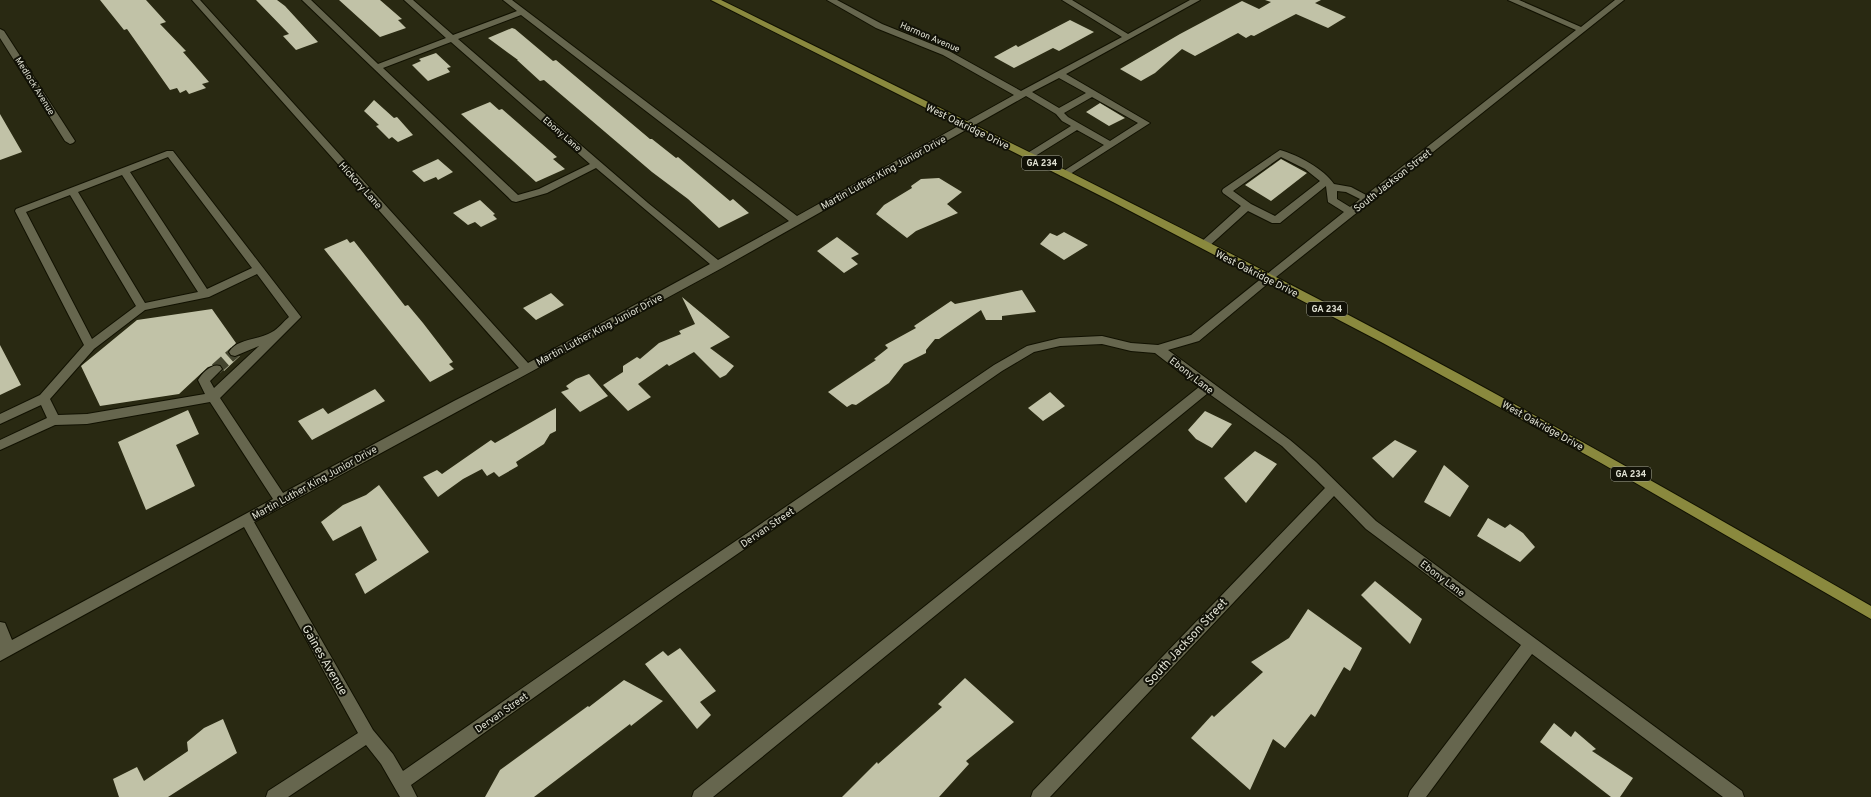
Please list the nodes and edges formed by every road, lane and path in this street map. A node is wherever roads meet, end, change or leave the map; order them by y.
1 (196, 0) edge
2 (306, 0) edge
3 (408, 0) edge
4 (507, 0) edge
5 (715, 0) edge
6 (831, 0) edge
7 (1066, 0) edge
8 (1196, 0) edge
9 (1512, 0) edge
10 (1620, 0) edge
11 (522, 12) junction
12 (0, 30) edge
13 (1582, 30) junction
14 (1128, 37) junction
15 (452, 38) junction
16 (377, 67) junction
17 (1059, 74) junction
18 (1023, 93) junction
19 (1092, 93) junction
20 (1060, 112) junction
21 (967, 125) junction
22 (1077, 126) junction
23 (70, 141) dead end
24 (1111, 145) junction
25 (1029, 156) junction
26 (597, 164) junction
27 (124, 171) junction
28 (1064, 174) junction
29 (1329, 184) junction
30 (72, 191) junction
31 (1367, 199) junction
32 (1247, 206) junction
33 (1351, 212) junction
34 (796, 221) junction
35 (1204, 245) junction
36 (718, 265) junction
37 (259, 270) junction
38 (1267, 278) junction
39 (205, 294) junction
40 (142, 307) junction
41 (277, 335) junction
42 (90, 346) junction
43 (1158, 348) junction
44 (235, 352) tunnel mouth
45 (216, 369) tunnel mouth
46 (526, 369) junction
47 (1207, 387) junction
48 (213, 396) junction
49 (44, 398) junction
50 (0, 419) edge
51 (54, 420) junction
52 (0, 445) edge
53 (1333, 488) junction
54 (281, 500) junction
55 (246, 519) junction
56 (1871, 613) edge
57 (0, 628) edge
58 (1531, 644) junction
59 (4, 651) edge
60 (368, 735) junction
61 (400, 783) junction
62 (274, 797) edge
63 (409, 797) edge
64 (700, 797) edge
65 (1040, 797) edge
66 (1416, 797) edge
67 (1736, 797) edge

1 - 46 street, Hickory Lane
2 - 16 street
3 - 15 street, Ebony Lane
4 - 11 street
5 - 21 main road, West Oakridge Drive / GA 234
6 - 18 street, Harmon Avenue
7 - 14 street
8 - 14 street, Martin Luther King Junior Drive
9 - 13 street
10 - 13 street, South Jackson Street
11 - 15 street
11 - 34 street
12 - 23 street, Medlock Avenue
13 - 31 street, South Jackson Street
14 - 17 street, Martin Luther King Junior Drive
15 - 16 street
15 - 26 street, Ebony Lane
16 - 26 street
17 - 18 street, Martin Luther King Junior Drive
17 - 19 street
18 - 20 street, Harmon Avenue
18 - 21 street, Martin Luther King Junior Drive
19 - 20 street
19 - 24 street
20 - 22 street, Harmon Avenue
21 - 25 main road, West Oakridge Drive / GA 234
21 - 34 street, Martin Luther King Junior Drive
22 - 24 street, Harmon Avenue
22 - 25 street
24 - 28 street
25 - 28 main road, West Oakridge Drive / GA 234
26 - 36 street, Ebony Lane
27 - 30 street
27 - 37 street
27 - 39 street
28 - 35 main road, West Oakridge Drive / GA 234
29 - 31 street
29 - 32 street
29 - 32 street
29 - 33 street
30 - 40 street
30 - 42 street
31 - 33 street, South Jackson Street
32 - 35 street
33 - 38 street, South Jackson Street
34 - 36 street, Martin Luther King Junior Drive
35 - 38 main road, West Oakridge Drive / GA 234
36 - 46 street, Martin Luther King Junior Drive
37 - 39 street
37 - 41 street
38 - 43 street, South Jackson Street
38 - 56 main road, West Oakridge Drive / GA 234
39 - 40 street
40 - 42 street
41 - 44 street
41 - 48 street
42 - 49 street
43 - 47 street, Ebony Lane
43 - 61 street, Dervan Street
45 - 48 street
46 - 54 street, Martin Luther King Junior Drive
47 - 53 street, Ebony Lane
47 - 64 street
48 - 51 street
48 - 54 street
49 - 50 street
49 - 51 street
51 - 52 street
53 - 58 street, Ebony Lane
53 - 65 street, South Jackson Street
54 - 55 street, Martin Luther King Junior Drive
55 - 59 street, Martin Luther King Junior Drive
55 - 60 street, Gaines Avenue
57 - 59 street
58 - 66 street
58 - 67 street, Ebony Lane
60 - 61 street, Gaines Avenue
60 - 62 street
61 - 63 street, Gaines Avenue

